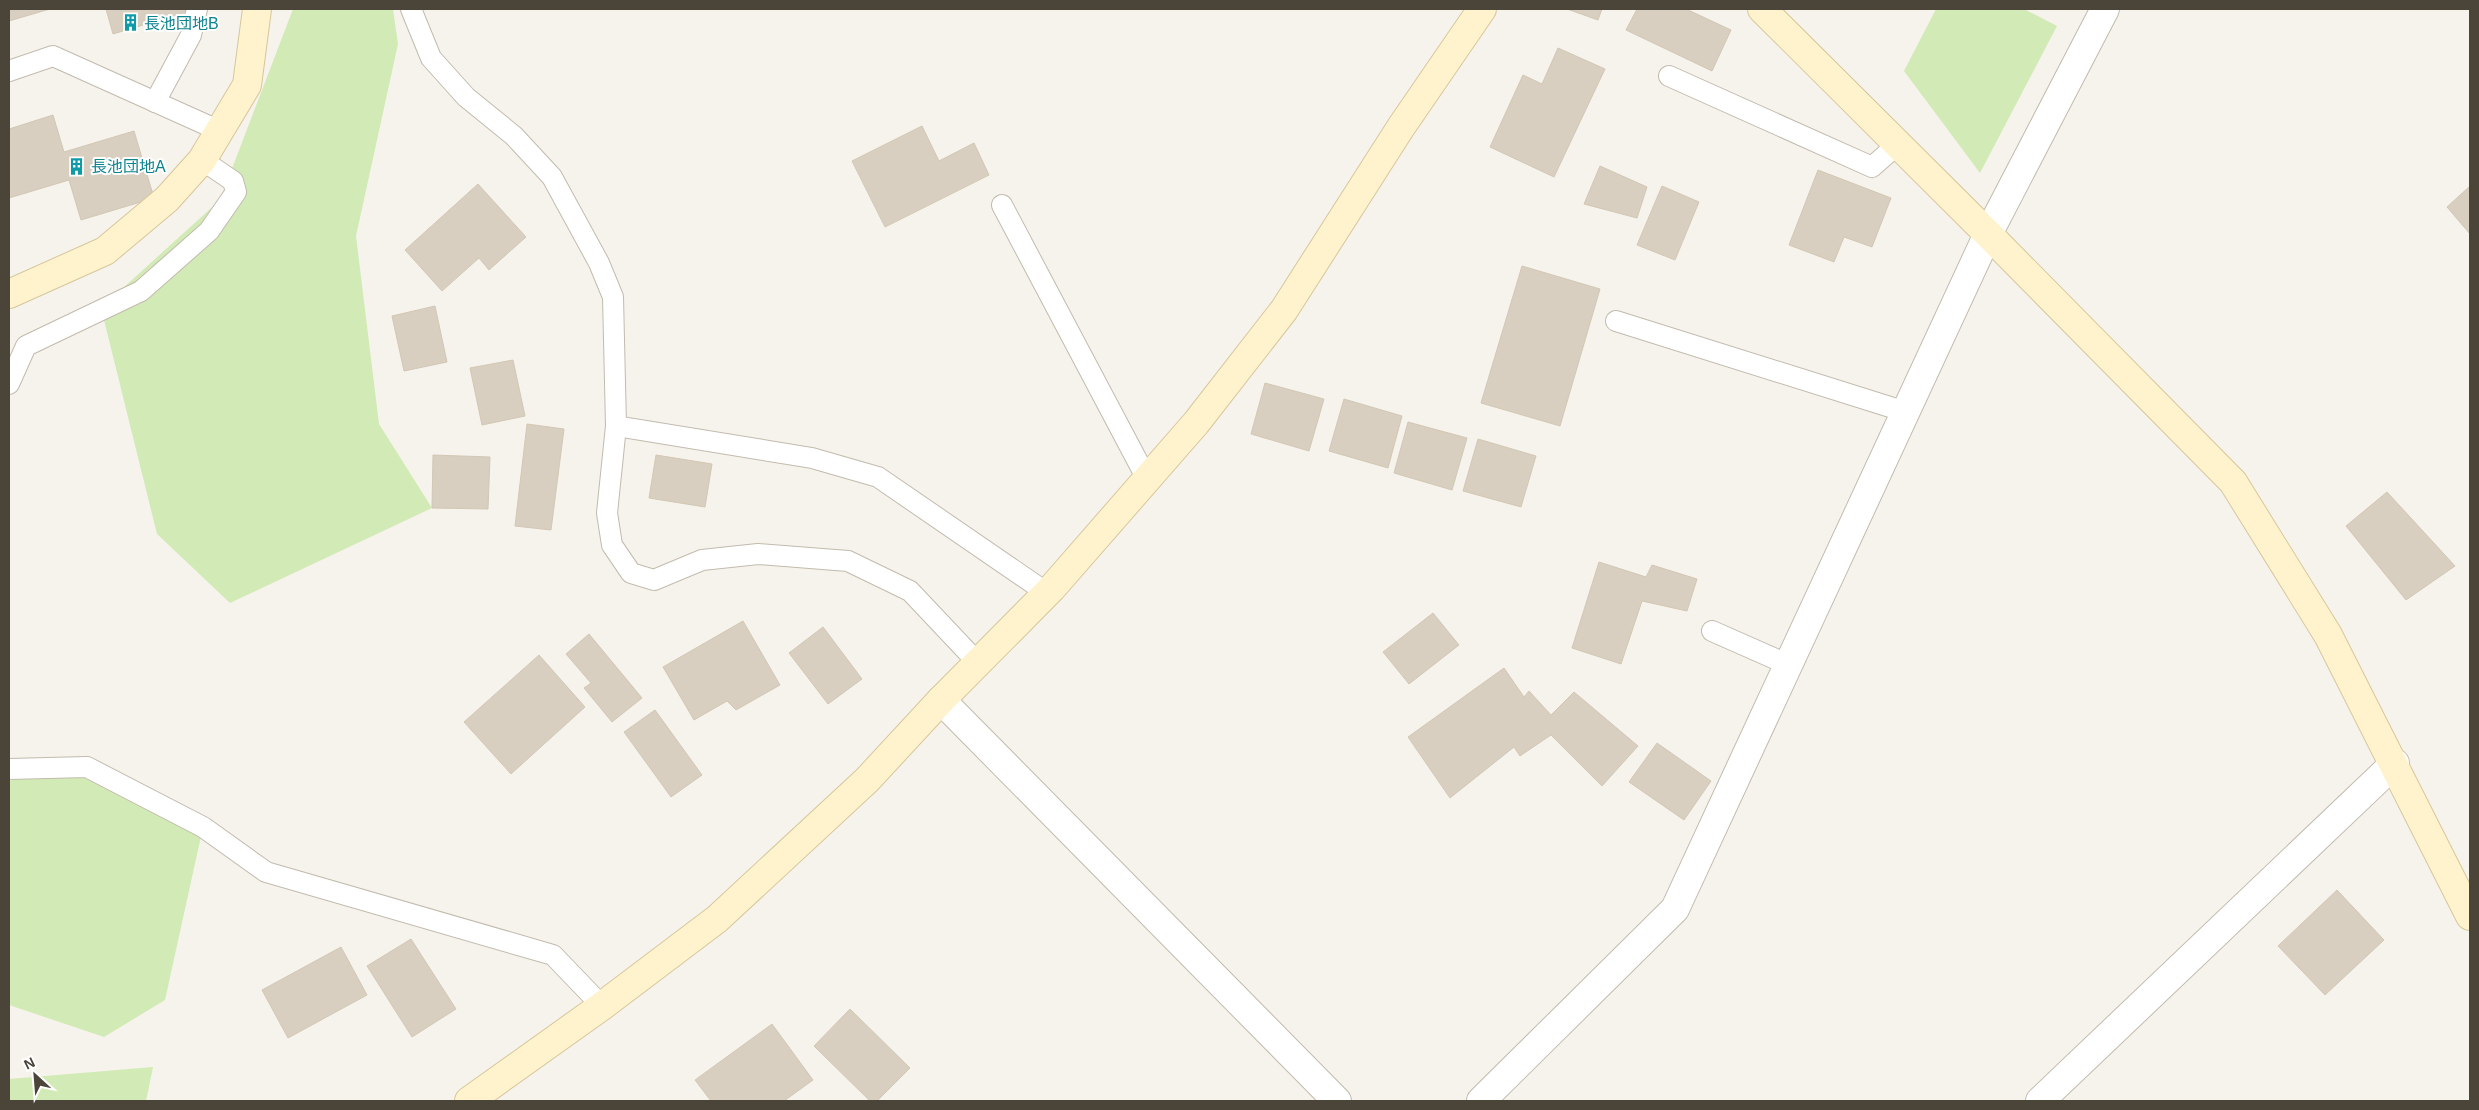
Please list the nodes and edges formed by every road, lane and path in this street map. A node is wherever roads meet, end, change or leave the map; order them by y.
1 (197, 9) edge
2 (257, 9) edge
3 (411, 9) edge
4 (1482, 9) edge
5 (1762, 9) edge
6 (2105, 9) edge
7 (9, 71) edge
8 (1669, 76) dead end
9 (155, 102) junction
10 (220, 131) junction
11 (1898, 144) junction
12 (202, 160) junction
13 (1002, 205) dead end
14 (1988, 234) junction
15 (9, 294) edge
16 (1616, 321) dead end
17 (9, 384) edge
18 (1906, 412) junction
19 (616, 426) junction
20 (1147, 479) junction
21 (1047, 593) junction
22 (1712, 631) dead end
23 (978, 663) junction
24 (1789, 664) junction
25 (941, 700) junction
26 (2395, 763) junction
27 (9, 770) edge
28 (2470, 916) edge
29 (602, 1006) junction
30 (1332, 1100) edge
31 (469, 1101) edge
32 (1481, 1101) edge
33 (2040, 1101) edge

1 - 9 lane
2 - 10 street
3 - 19 lane
4 - 20 street
5 - 11 street
6 - 14 street
7 - 9 lane
8 - 11 lane
9 - 10 lane
10 - 12 street
11 - 14 street
12 - 15 street
12 - 17 lane
13 - 20 lane
14 - 18 street
14 - 26 street
16 - 18 lane
18 - 24 street
19 - 21 lane
19 - 23 lane
20 - 21 street
21 - 23 street
22 - 24 lane
23 - 25 street
24 - 32 street
25 - 29 street
25 - 30 street
26 - 28 street
26 - 33 street
27 - 29 lane
29 - 31 street

